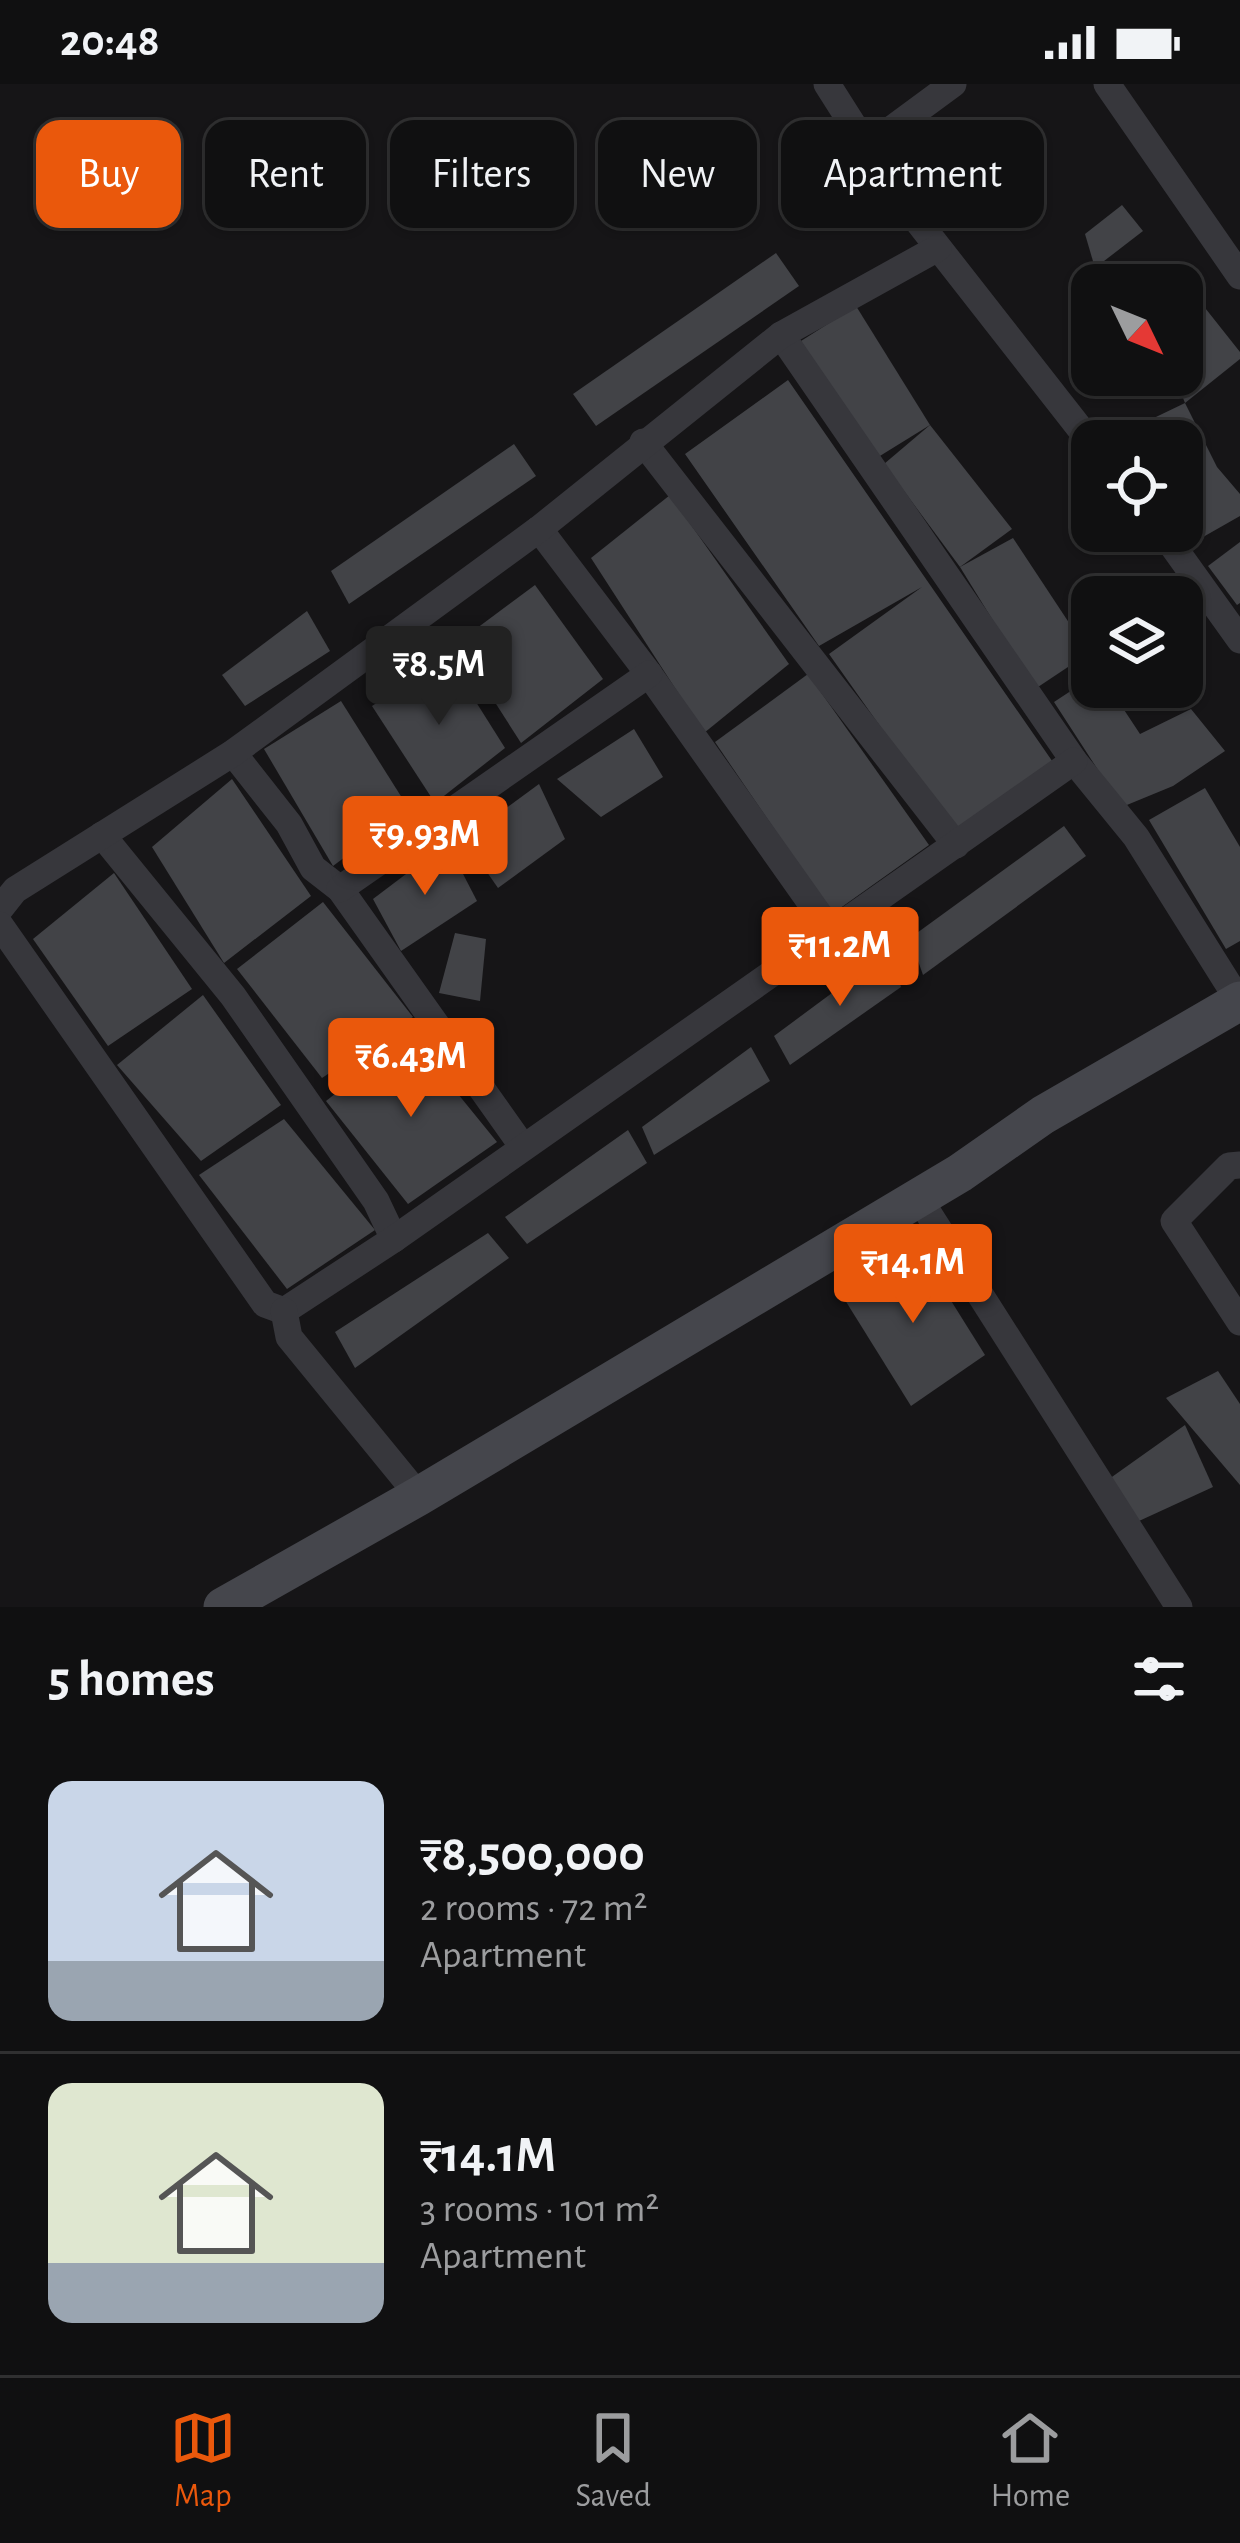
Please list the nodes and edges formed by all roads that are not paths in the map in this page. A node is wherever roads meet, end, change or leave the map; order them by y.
1 (827, 84) edge
2 (953, 84) edge
3 (1107, 84) edge
4 (849, 120) edge
5 (904, 120) edge
6 (924, 228) edge
7 (938, 248) junction
8 (1240, 276) edge
9 (781, 335) junction
10 (1074, 420) edge
11 (643, 442) junction
12 (539, 529) junction
13 (1177, 552) edge
14 (1240, 640) edge
15 (649, 674) junction
16 (233, 753) junction
17 (1075, 760) junction
18 (102, 836) junction
19 (956, 845) junction
20 (340, 889) junction
21 (0, 909) edge
22 (0, 925) edge
23 (830, 930) junction
24 (1240, 1001) edge
25 (523, 1147) junction
26 (1240, 1165) edge
27 (918, 1197) junction
28 (394, 1239) junction
29 (284, 1311) junction
30 (1240, 1322) edge
31 (419, 1496) junction
32 (224, 1607) edge
33 (1179, 1607) edge

1 - 4 street
2 - 5 street
3 - 8 street
6 - 7 street
7 - 9 street
7 - 10 street
9 - 11 street
9 - 17 street
11 - 12 street
11 - 19 street
12 - 15 street
12 - 16 street
13 - 14 street
15 - 20 street
15 - 23 street
16 - 18 street
16 - 20 street
17 - 19 street
17 - 24 street
18 - 21 street
18 - 28 street
19 - 23 street
20 - 25 street
22 - 29 street
23 - 25 street
24 - 27 main road
25 - 28 street
26 - 30 street
27 - 31 main road
27 - 33 street
28 - 29 street
29 - 31 street
31 - 32 main road

